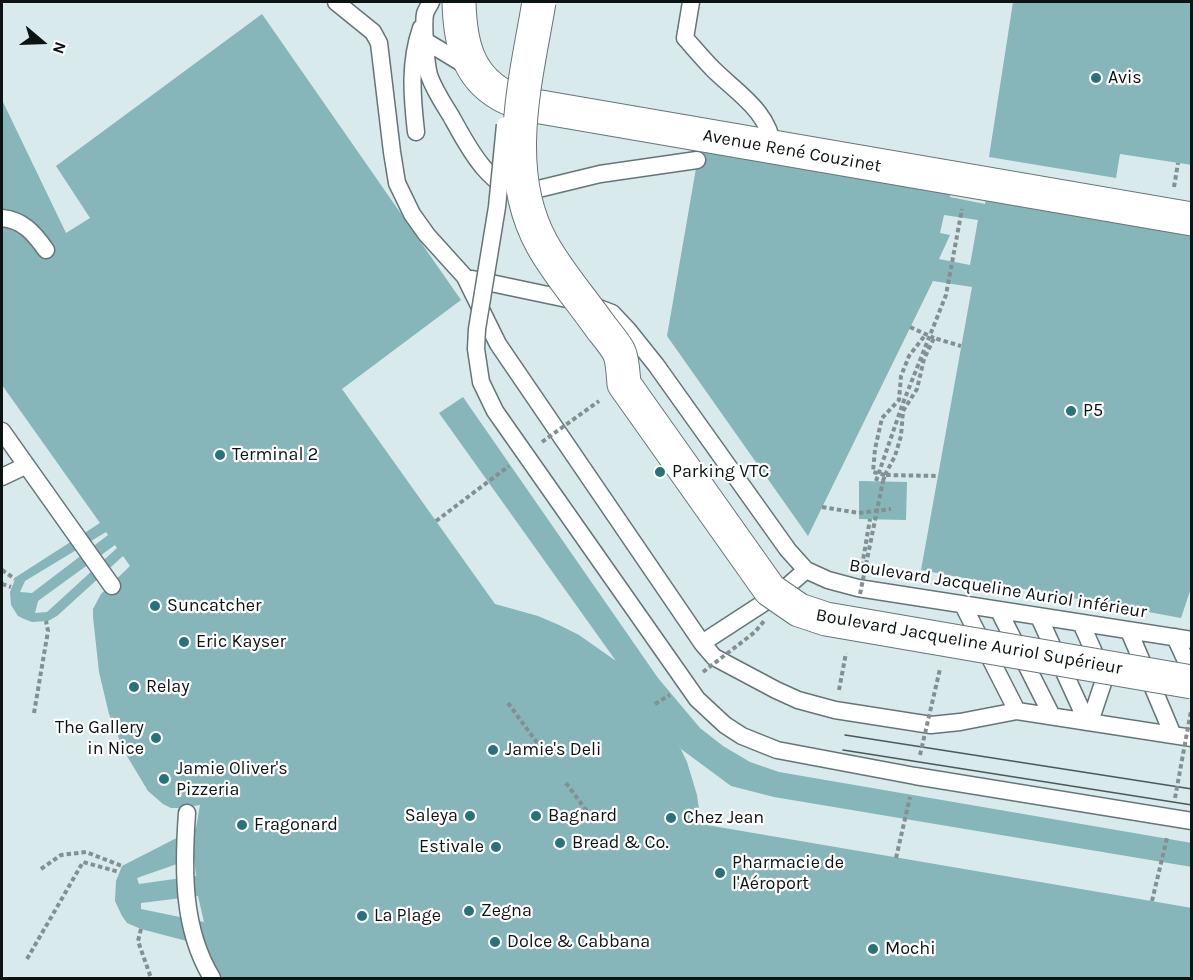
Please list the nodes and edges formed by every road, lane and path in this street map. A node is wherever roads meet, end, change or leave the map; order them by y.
1 (336, 2) edge
2 (459, 2) edge
3 (526, 2) edge
4 (539, 2) edge
5 (691, 2) edge
6 (428, 9) edge
7 (427, 42) junction
8 (473, 70) junction
9 (416, 132) dead end
10 (773, 148) junction
11 (697, 160) dead end
12 (1178, 163) dead end
13 (967, 181) junction
14 (1182, 208) edge
15 (2, 218) edge
16 (46, 250) dead end
17 (465, 277) junction
18 (910, 327) dead end
19 (926, 334) junction
20 (934, 338) junction
21 (961, 346) dead end
22 (2, 431) edge
23 (25, 466) junction
24 (885, 475) junction
25 (938, 476) dead end
26 (2, 477) edge
27 (876, 481) dead end
28 (822, 507) dead end
29 (891, 509) dead end
30 (876, 511) junction
31 (2, 570) edge
32 (806, 570) junction
33 (15, 579) dead end
34 (2, 584) edge
35 (112, 586) dead end
36 (11, 587) dead end
37 (781, 600) junction
38 (963, 605) junction
39 (999, 611) junction
40 (1039, 617) junction
41 (46, 621) dead end
42 (1081, 623) junction
43 (854, 624) junction
44 (1129, 630) junction
45 (945, 638) junction
46 (1183, 639) edge
47 (702, 644) junction
48 (1191, 674) edge
49 (1191, 682) edge
50 (687, 684) junction
51 (508, 703) dead end
52 (655, 704) dead end
53 (1017, 711) junction
54 (34, 713) dead end
55 (1052, 716) junction
56 (1088, 722) junction
57 (1173, 735) junction
58 (1191, 738) edge
59 (541, 748) dead end
60 (915, 776) junction
61 (566, 783) dead end
62 (188, 813) dead end
63 (1191, 821) edge
64 (596, 822) dead end
65 (896, 858) dead end
66 (122, 866) dead end
67 (41, 869) dead end
68 (119, 872) dead end
69 (141, 929) dead end
70 (27, 959) dead end
71 (151, 978) edge
72 (212, 978) edge

1 - 17 lane
2 - 8 main road, Avenue René Couzinet
3 - 50 lane, bridge
4 - 37 main road, Boulevard Jacqueline Auriol Supérieur, bridge
5 - 10 lane
6 - 7 lane
6 - 9 lane
7 - 8 lane
7 - 11 lane
8 - 10 main road, Avenue René Couzinet
10 - 13 main road, Avenue René Couzinet
12 - 14 path
13 - 14 main road, Avenue René Couzinet
13 - 27 path
15 - 16 lane
17 - 32 lane, Boulevard Jacqueline Auriol inférieur
17 - 47 lane
18 - 19 path, bridge
19 - 20 path, bridge
19 - 24 path, bridge
20 - 21 path
20 - 24 path
22 - 23 lane
23 - 26 lane
23 - 35 lane
24 - 25 path
24 - 30 path, bridge
28 - 30 path
29 - 30 path
30 - 43 path, bridge
31 - 33 path
32 - 38 lane, Boulevard Jacqueline Auriol inférieur
32 - 47 lane
34 - 36 path
37 - 43 main road, Boulevard Jacqueline Auriol Supérieur, bridge
37 - 50 path, bridge
38 - 39 lane, Boulevard Jacqueline Auriol inférieur
38 - 53 lane
39 - 40 lane, Boulevard Jacqueline Auriol inférieur
39 - 55 lane
40 - 42 lane, Boulevard Jacqueline Auriol inférieur
40 - 56 lane
41 - 54 path
42 - 44 lane, Boulevard Jacqueline Auriol inférieur
42 - 56 lane
43 - 45 main road, Boulevard Jacqueline Auriol Supérieur, bridge
44 - 46 lane, Boulevard Jacqueline Auriol inférieur
44 - 57 lane
45 - 49 main road, Boulevard Jacqueline Auriol Supérieur, bridge
45 - 60 path, bridge
46 - 48 lane
47 - 53 lane
50 - 52 path, bridge
50 - 60 lane, bridge
51 - 59 path
53 - 55 lane
55 - 56 lane
56 - 57 lane
57 - 58 lane
60 - 63 lane, bridge
60 - 65 path, bridge
61 - 64 path
62 - 72 lane
66 - 67 path
68 - 70 path
69 - 71 path

